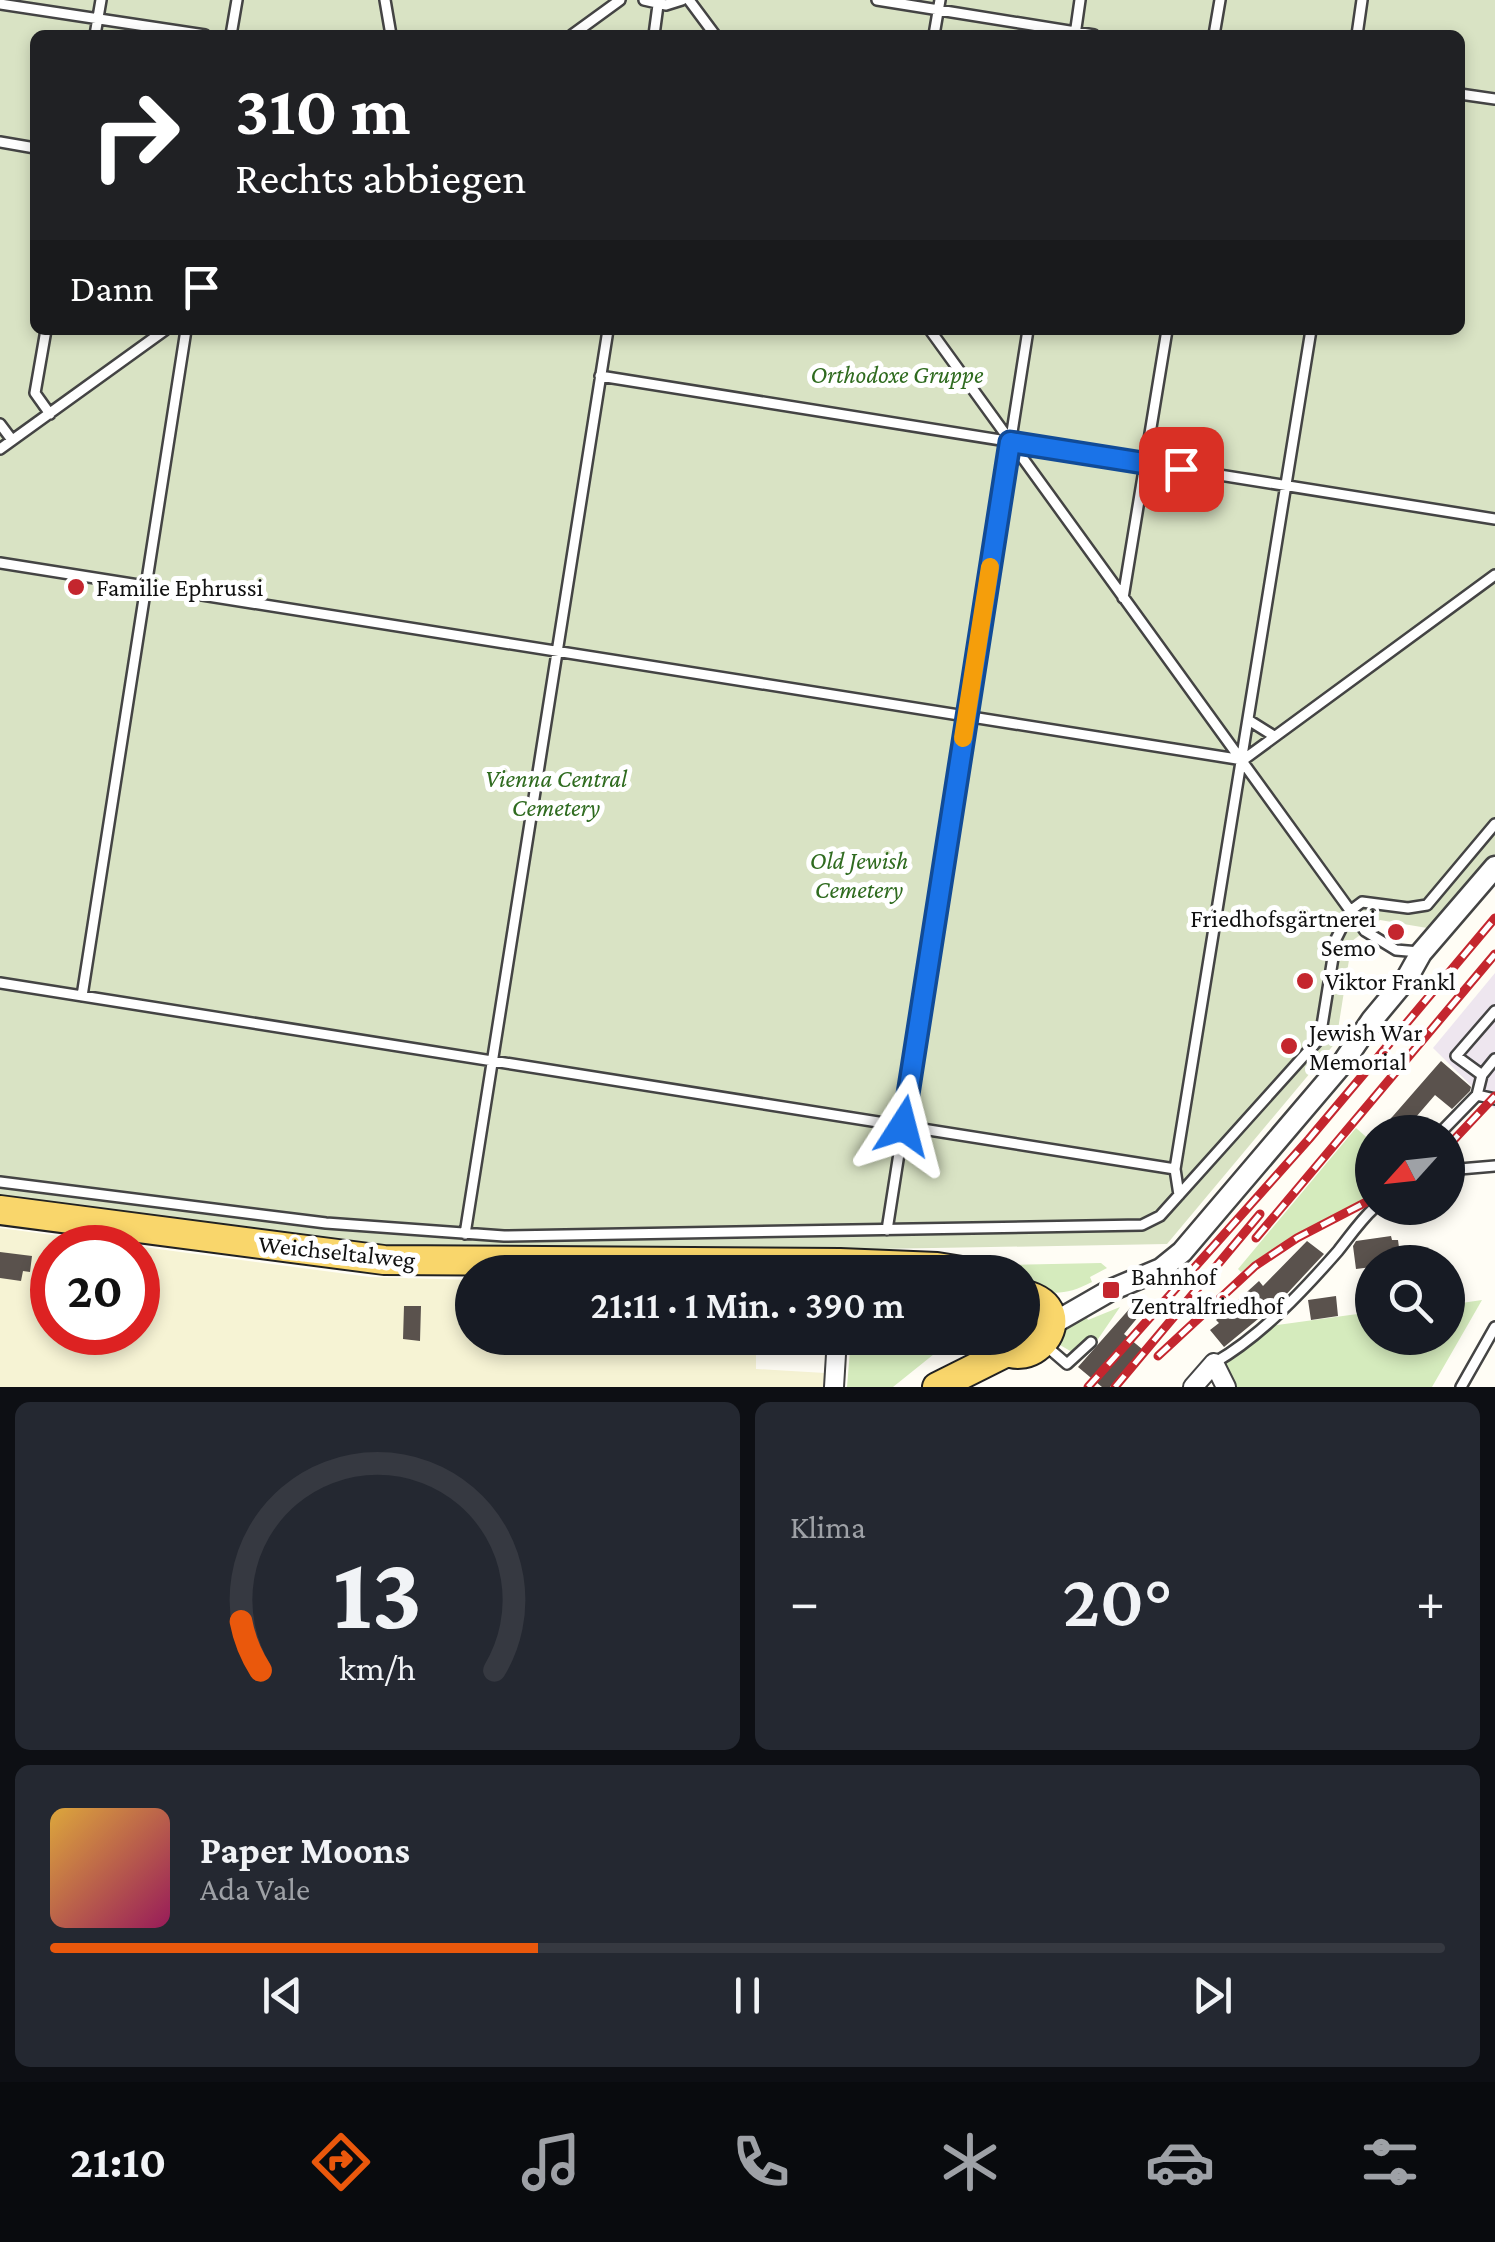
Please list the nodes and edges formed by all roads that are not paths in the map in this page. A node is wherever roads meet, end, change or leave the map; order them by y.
1 (101, 0) edge
2 (237, 0) edge
3 (385, 0) edge
4 (620, 0) edge
5 (644, 0) edge
6 (686, 0) edge
7 (877, 0) edge
8 (1080, 0) edge
9 (1220, 0) edge
10 (1362, 0) edge
11 (0, 4) edge
12 (658, 5) junction
13 (939, 5) edge
14 (98, 18) junction
15 (97, 30) edge
16 (174, 30) edge
17 (232, 30) edge
18 (390, 30) edge
19 (579, 30) edge
20 (655, 30) edge
21 (711, 30) edge
22 (935, 30) edge
23 (1056, 30) edge
24 (1076, 30) edge
25 (1215, 30) edge
26 (1358, 30) edge
27 (1465, 95) edge
28 (1495, 99) edge
29 (0, 142) edge
30 (30, 147) edge
31 (45, 335) edge
32 (158, 335) edge
33 (185, 335) edge
34 (607, 335) edge
35 (934, 335) edge
36 (1027, 335) edge
37 (1166, 335) edge
38 (1310, 335) edge
39 (600, 376) junction
40 (50, 414) junction
41 (0, 424) edge
42 (12, 440) junction
43 (1010, 442) junction
44 (0, 449) edge
45 (1146, 463) junction
46 (1286, 487) junction
47 (1495, 519) edge
48 (0, 563) edge
49 (1495, 576) edge
50 (147, 586) junction
51 (1123, 598) junction
52 (556, 650) junction
53 (967, 715) junction
54 (1250, 720) junction
55 (1274, 736) junction
56 (1242, 760) junction
57 (1495, 824) edge
58 (1495, 868) edge
59 (1350, 911) junction
60 (1422, 953) junction
61 (0, 984) edge
62 (82, 996) junction
63 (1495, 1011) edge
64 (1495, 1059) edge
65 (492, 1061) junction
66 (1482, 1075) junction
67 (1477, 1095) junction
68 (1495, 1099) edge
69 (1458, 1115) edge
70 (903, 1126) junction
71 (1495, 1166) edge
72 (1175, 1168) junction
73 (1465, 1169) edge
74 (0, 1182) edge
75 (1178, 1195) junction
76 (0, 1210) edge
77 (1360, 1225) edge
78 (887, 1230) junction
79 (465, 1234) junction
80 (455, 1261) edge
81 (1041, 1317) edge
82 (1495, 1327) edge
83 (1091, 1342) dead end
84 (836, 1355) edge
85 (977, 1355) edge
86 (1214, 1363) junction
87 (834, 1387) edge
88 (934, 1387) edge
89 (1194, 1387) edge
90 (1226, 1387) edge
91 (1461, 1387) edge

1 - 14 lane
2 - 17 lane
3 - 18 lane
4 - 19 lane
5 - 12 lane
6 - 12 lane
6 - 21 lane
7 - 13 lane
8 - 24 lane
9 - 25 lane
10 - 26 lane
11 - 14 lane
12 - 20 lane
13 - 22 lane
13 - 23 lane
14 - 15 lane
14 - 16 lane
27 - 28 lane
29 - 30 lane
31 - 40 lane
32 - 40 lane
33 - 50 lane
34 - 39 lane
35 - 43 lane
36 - 43 lane
37 - 45 lane
38 - 46 lane
39 - 43 lane
39 - 52 lane
40 - 42 lane
41 - 42 lane
42 - 44 lane
43 - 45 lane
43 - 51 lane
43 - 53 lane
45 - 46 lane
45 - 51 lane
46 - 47 lane
46 - 54 lane
48 - 50 lane
49 - 55 lane
50 - 52 lane
50 - 62 lane
51 - 56 lane
52 - 53 lane
52 - 65 lane
53 - 56 lane
53 - 70 lane
54 - 55 lane
54 - 56 lane
55 - 56 lane
56 - 59 lane
56 - 72 lane
57 - 59 lane
58 - 60 street
59 - 60 lane
59 - 75 lane
60 - 81 street
61 - 62 lane
62 - 65 lane
63 - 66 lane
64 - 66 lane
65 - 70 lane
65 - 79 lane
66 - 67 lane
67 - 68 lane
67 - 69 lane
70 - 72 lane
70 - 78 lane
71 - 73 lane
72 - 75 lane
74 - 79 lane
75 - 78 lane
76 - 80 main road, Weichseltalweg
77 - 86 lane
78 - 79 lane
81 - 83 lane
82 - 91 lane
84 - 87 street
85 - 88 main road
86 - 89 street
86 - 90 street

